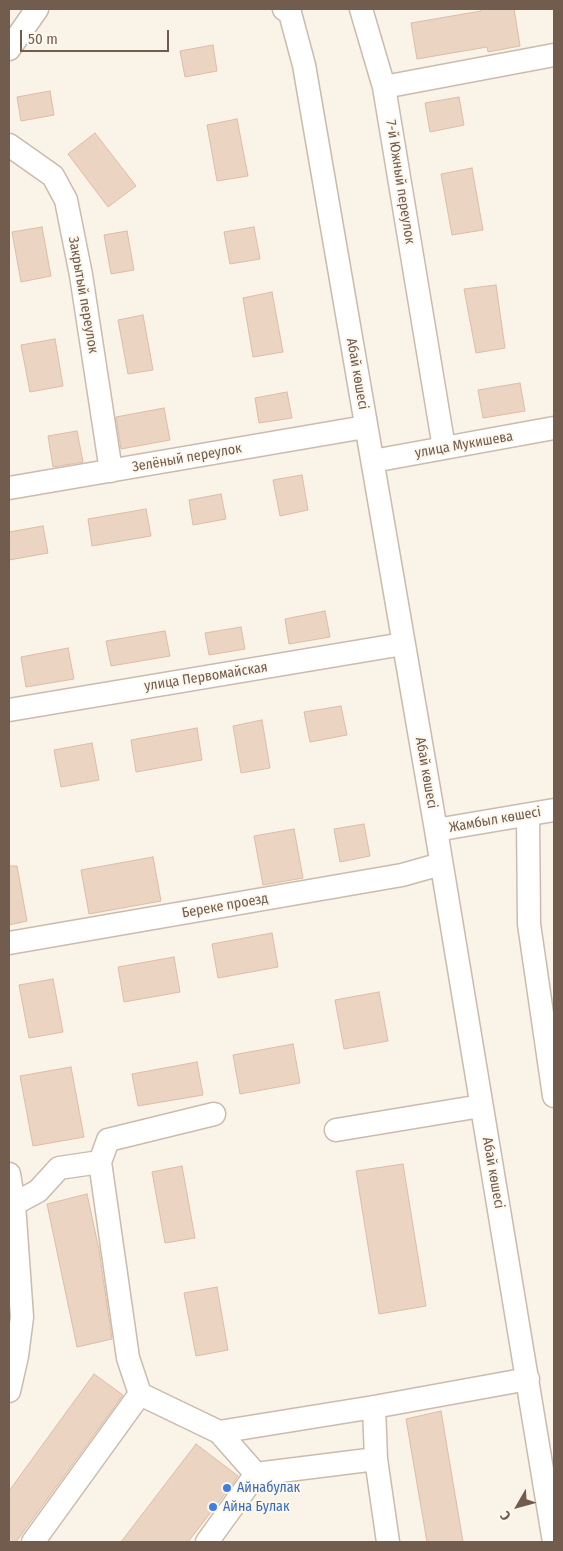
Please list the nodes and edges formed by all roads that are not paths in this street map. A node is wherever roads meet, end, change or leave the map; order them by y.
1 (37, 9) edge
2 (361, 9) edge
3 (289, 10) edge
4 (9, 49) edge
5 (554, 55) edge
6 (384, 87) junction
7 (9, 145) edge
8 (366, 427) junction
9 (554, 428) edge
10 (444, 448) junction
11 (373, 462) junction
12 (111, 471) junction
13 (9, 488) edge
14 (403, 644) junction
15 (9, 710) edge
16 (554, 810) edge
17 (528, 815) junction
18 (436, 830) junction
19 (441, 864) junction
20 (9, 943) edge
21 (554, 1096) edge
22 (481, 1106) junction
23 (214, 1114) dead end
24 (336, 1130) dead end
25 (100, 1162) junction
26 (9, 1174) edge
27 (14, 1204) junction
28 (13, 1355) edge
29 (528, 1380) junction
30 (9, 1391) edge
31 (140, 1394) junction
32 (374, 1407) junction
33 (219, 1432) junction
34 (376, 1459) junction
35 (256, 1474) junction
36 (33, 1542) edge
37 (207, 1542) edge
38 (388, 1542) edge
39 (554, 1542) edge

1 - 4 street
2 - 6 street, 7-й Южный переулок
3 - 8 street, Абай көшесі
5 - 6 street
6 - 10 street, 7-й Южный переулок
7 - 12 street, Закрытый переулок
8 - 11 street, Абай көшесі
8 - 12 street, Зелёный переулок
9 - 10 street, улица Мукишева
10 - 11 street, улица Мукишева
11 - 14 street, Абай көшесі
12 - 13 street, Зелёный переулок
14 - 15 street, улица Первомайская
14 - 18 street, Абай көшесі
16 - 17 street, Жамбыл көшесі
17 - 18 street, Жамбыл көшесі
17 - 21 street
18 - 19 street, Абай көшесі
19 - 20 street, Береке проезд
19 - 22 street, Абай көшесі
22 - 24 street
22 - 29 street, Абай көшесі
23 - 25 street
25 - 27 street
25 - 31 street
26 - 27 street
27 - 28 street
28 - 30 street
29 - 32 street
29 - 39 street, Абай көшесі
31 - 33 street
31 - 36 street
32 - 33 street
32 - 34 street
33 - 35 street
34 - 35 street
34 - 38 street
35 - 37 street

